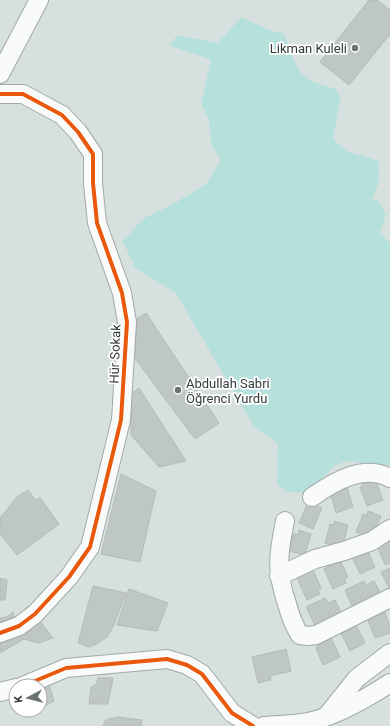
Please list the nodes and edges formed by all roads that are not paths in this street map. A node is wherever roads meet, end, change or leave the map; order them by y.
1 (39, 0) edge
2 (0, 74) edge
3 (0, 94) edge
4 (390, 478) edge
5 (312, 498) dead end
6 (285, 521) dead end
7 (390, 529) edge
8 (279, 576) junction
9 (390, 598) edge
10 (0, 633) edge
11 (390, 653) edge
12 (42, 678) edge
13 (390, 683) edge
14 (324, 718) junction
15 (253, 726) edge
16 (264, 726) edge

1 - 2 street
3 - 10 street, Hür Sokak
4 - 5 street
6 - 8 street
7 - 8 street
8 - 9 street
11 - 14 street
12 - 15 street
13 - 14 street
14 - 16 street

